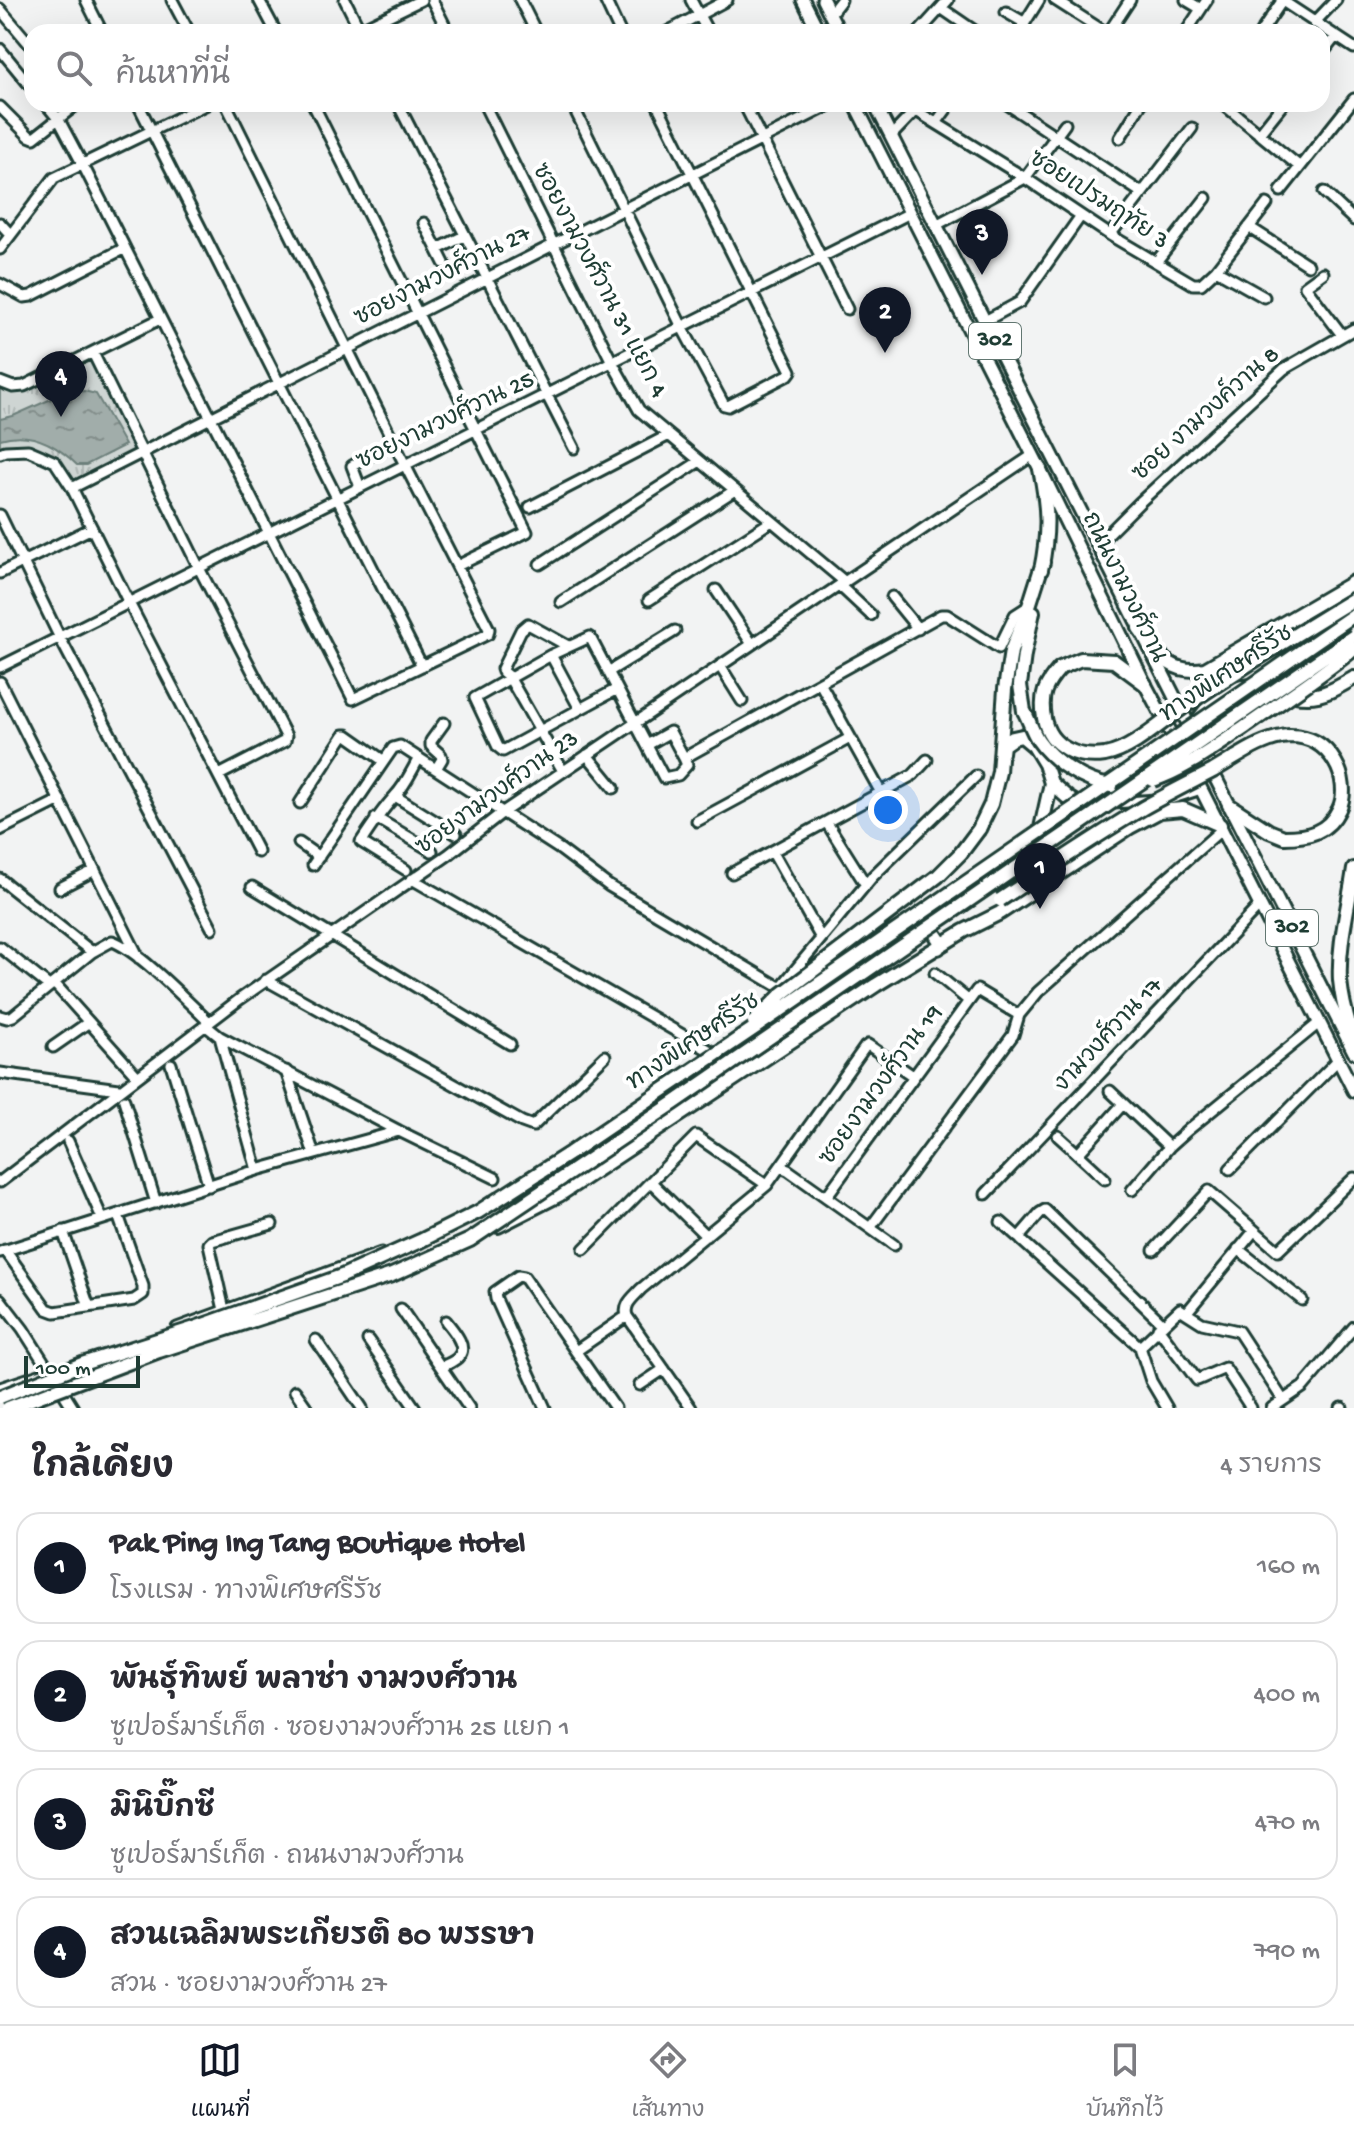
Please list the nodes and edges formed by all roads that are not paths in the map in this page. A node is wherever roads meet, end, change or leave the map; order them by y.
1 (86, 0) edge
2 (172, 0) edge
3 (259, 0) edge
4 (345, 0) edge
5 (421, 0) edge
6 (432, 0) edge
7 (520, 0) edge
8 (605, 0) edge
9 (691, 0) edge
10 (727, 0) edge
11 (803, 0) edge
12 (823, 0) edge
13 (841, 0) edge
14 (1039, 0) edge
15 (1055, 0) edge
16 (1130, 0) edge
17 (1186, 0) edge
18 (1207, 0) edge
19 (1281, 0) edge
20 (1336, 0) edge
21 (944, 4) edge
22 (0, 9) edge
23 (1201, 9) junction
24 (1006, 12) dead end
25 (699, 14) junction
26 (830, 14) junction
27 (1314, 23) joint
28 (98, 24) edge
29 (185, 24) edge
30 (272, 24) edge
31 (356, 24) edge
32 (373, 24) edge
33 (444, 24) edge
34 (532, 24) edge
35 (616, 24) edge
36 (681, 24) edge
37 (704, 24) edge
38 (815, 24) edge
39 (835, 24) edge
40 (926, 24) edge
41 (967, 24) edge
42 (1018, 24) edge
43 (1024, 24) edge
44 (1094, 24) edge
45 (1113, 24) edge
46 (1191, 24) edge
47 (1266, 24) edge
48 (1330, 34) edge
49 (1335, 37) junction
50 (24, 38) edge
51 (1330, 44) edge
52 (1354, 48) edge
53 (0, 49) edge
54 (24, 78) edge
55 (1354, 99) edge
56 (0, 107) edge
57 (52, 112) edge
58 (68, 112) edge
59 (142, 112) edge
60 (191, 112) edge
61 (230, 112) edge
62 (317, 112) edge
63 (402, 112) edge
64 (488, 112) edge
65 (576, 112) edge
66 (661, 112) edge
67 (748, 112) edge
68 (815, 112) edge
69 (859, 112) edge
70 (879, 112) edge
71 (944, 112) edge
72 (1020, 112) edge
73 (1136, 112) edge
74 (1233, 112) edge
75 (1277, 112) edge
76 (59, 120) junction
77 (936, 123) junction
78 (1065, 124) dead end
79 (1192, 128) dead end
80 (152, 131) junction
81 (1259, 134) junction
82 (891, 136) junction
83 (1057, 136) junction
84 (761, 138) junction
85 (1120, 138) dead end
86 (83, 165) junction
87 (1300, 167) junction
88 (693, 173) junction
89 (1025, 178) junction
90 (1281, 191) dead end
91 (1324, 192) dead end
92 (1142, 193) junction
93 (1206, 198) dead end
94 (1267, 204) dead end
95 (624, 208) junction
96 (910, 213) junction
97 (1080, 217) junction
98 (1354, 220) edge
99 (0, 223) edge
100 (424, 223) dead end
101 (936, 225) junction
102 (1249, 227) junction
103 (10, 234) junction
104 (1110, 235) junction
105 (464, 236) junction
106 (554, 244) junction
107 (125, 248) junction
108 (0, 249) edge
109 (438, 249) junction
110 (821, 257) junction
111 (1156, 262) junction
112 (444, 263) dead end
113 (1308, 265) dead end
114 (1216, 270) junction
115 (1323, 273) dead end
116 (486, 278) junction
117 (0, 284) edge
118 (751, 292) junction
119 (1264, 297) dead end
120 (847, 309) dead end
121 (418, 312) junction
122 (160, 319) junction
123 (985, 321) junction
124 (682, 327) junction
125 (1354, 329) edge
126 (1342, 335) junction
127 (348, 348) junction
128 (93, 353) junction
129 (612, 362) junction
130 (0, 382) edge
131 (280, 382) junction
132 (545, 395) junction
133 (211, 417) junction
134 (475, 430) junction
135 (669, 435) junction
136 (383, 448) dead end
137 (574, 448) dead end
138 (143, 452) junction
139 (0, 453) edge
140 (1033, 455) junction
141 (700, 461) junction
142 (405, 465) junction
143 (1040, 469) junction
144 (360, 487) junction
145 (72, 488) junction
146 (735, 490) junction
147 (338, 499) junction
148 (530, 507) dead end
149 (0, 515) edge
150 (772, 521) junction
151 (92, 528) junction
152 (268, 533) junction
153 (1097, 545) junction
154 (23, 562) junction
155 (1043, 562) junction
156 (540, 564) dead end
157 (457, 566) junction
158 (199, 568) junction
159 (0, 573) edge
160 (1354, 582) edge
161 (842, 584) junction
162 (716, 590) dead end
163 (892, 597) dead end
164 (1354, 599) edge
165 (649, 600) dead end
166 (561, 602) dead end
167 (129, 603) junction
168 (1029, 606) junction
169 (871, 615) dead end
170 (1354, 615) edge
171 (1139, 628) junction
172 (918, 629) junction
173 (675, 631) dead end
174 (1354, 636) edge
175 (60, 638) junction
176 (752, 644) junction
177 (568, 646) junction
178 (1354, 649) edge
179 (551, 655) junction
180 (422, 666) junction
181 (720, 666) junction
182 (0, 667) edge
183 (608, 672) junction
184 (509, 677) junction
185 (1354, 678) edge
186 (0, 682) edge
187 (820, 683) junction
188 (1145, 684) junction
189 (617, 689) junction
190 (742, 701) dead end
191 (580, 709) junction
192 (635, 722) junction
193 (444, 723) dead end
194 (539, 732) junction
195 (1192, 732) junction
196 (850, 738) junction
197 (647, 745) junction
198 (587, 755) junction
199 (419, 758) junction
200 (684, 758) junction
201 (927, 760) dead end
202 (384, 761) junction
203 (436, 769) junction
204 (563, 771) junction
205 (999, 772) junction
206 (219, 775) junction
207 (976, 776) dead end
208 (1051, 783) junction
209 (614, 788) dead end
210 (1201, 789) junction
211 (882, 792) junction
212 (395, 796) junction
213 (60, 800) junction
214 (300, 803) dead end
215 (1229, 805) junction
216 (1089, 811) junction
217 (503, 812) junction
218 (894, 816) dead end
219 (376, 818) junction
220 (697, 821) dead end
221 (827, 823) junction
222 (1221, 827) junction
223 (0, 830) edge
224 (456, 834) dead end
225 (299, 843) dead end
226 (1037, 846) junction
227 (432, 851) dead end
228 (772, 851) junction
229 (258, 852) dead end
230 (1354, 869) edge
231 (95, 870) junction
232 (732, 873) dead end
233 (409, 875) junction
234 (0, 879) edge
235 (866, 885) junction
236 (252, 887) dead end
237 (60, 888) dead end
238 (1260, 905) junction
239 (928, 923) junction
240 (212, 928) dead end
241 (965, 929) junction
242 (330, 936) junction
243 (821, 938) junction
244 (0, 947) edge
245 (938, 948) junction
246 (92, 952) junction
247 (139, 958) junction
248 (935, 973) dead end
249 (266, 980) junction
250 (52, 984) junction
251 (781, 987) junction
252 (969, 1001) junction
253 (806, 1003) junction
254 (1019, 1015) junction
255 (0, 1016) edge
256 (89, 1022) junction
257 (207, 1023) junction
258 (1319, 1023) junction
259 (220, 1037) junction
260 (1354, 1040) edge
261 (734, 1041) junction
262 (510, 1044) dead end
263 (53, 1047) dead end
264 (1354, 1052) edge
265 (605, 1056) dead end
266 (722, 1058) junction
267 (1338, 1060) junction
268 (171, 1064) dead end
269 (286, 1071) junction
270 (0, 1073) edge
271 (137, 1076) junction
272 (913, 1076) junction
273 (119, 1089) junction
274 (1110, 1091) dead end
275 (1354, 1091) edge
276 (124, 1100) dead end
277 (1123, 1104) junction
278 (399, 1131) junction
279 (1058, 1136) dead end
280 (68, 1141) dead end
281 (1169, 1147) junction
282 (314, 1154) junction
283 (1078, 1154) junction
284 (780, 1167) junction
285 (1230, 1169) dead end
286 (257, 1170) junction
287 (495, 1178) dead end
288 (1354, 1178) edge
289 (1105, 1179) dead end
290 (0, 1182) edge
291 (651, 1182) junction
292 (767, 1185) junction
293 (209, 1186) junction
294 (1132, 1190) dead end
295 (986, 1194) dead end
296 (826, 1197) junction
297 (156, 1203) junction
298 (118, 1215) junction
299 (102, 1218) junction
300 (1001, 1222) dead end
301 (272, 1224) dead end
302 (870, 1228) junction
303 (63, 1231) junction
304 (1254, 1231) junction
305 (706, 1236) junction
306 (1019, 1238) junction
307 (470, 1240) junction
308 (894, 1245) dead end
309 (584, 1249) dead end
310 (1238, 1249) junction
311 (1154, 1250) dead end
312 (2, 1251) edge
313 (0, 1299) edge
314 (1302, 1300) dead end
315 (89, 1307) junction
316 (401, 1309) dead end
317 (224, 1310) junction
318 (1183, 1311) junction
319 (627, 1316) junction
320 (446, 1321) dead end
321 (1161, 1326) junction
322 (1354, 1327) edge
323 (316, 1340) dead end
324 (368, 1340) dead end
325 (1140, 1347) junction
326 (576, 1351) junction
327 (442, 1367) junction
328 (664, 1369) junction
329 (50, 1372) junction
330 (640, 1385) dead end
331 (0, 1388) edge
332 (295, 1391) dead end
333 (0, 1397) edge
334 (1283, 1400) junction
335 (8, 1408) edge
336 (73, 1408) edge
337 (307, 1408) edge
338 (362, 1408) edge
339 (415, 1408) edge
340 (469, 1408) edge
341 (545, 1408) edge
342 (615, 1408) edge
343 (691, 1408) edge
344 (1167, 1408) edge
345 (1251, 1408) edge
346 (1272, 1408) edge

1 - 28 street
2 - 29 street
3 - 30 street
4 - 31 street
5 - 32 street
6 - 33 street
7 - 34 street
8 - 35 street
9 - 25 street
10 - 25 street
11 - 38 main road
12 - 26 main road
13 - 26 street
14 - 43 street
15 - 44 street
16 - 45 street
17 - 23 street
18 - 23 street
19 - 27 street
19 - 47 street
20 - 27 street
21 - 40 street
21 - 41 street
22 - 50 street
23 - 46 street
24 - 42 street
25 - 36 street
25 - 37 street
26 - 39 main road
48 - 49 street
49 - 51 street
49 - 52 street
53 - 54 street
55 - 87 street
56 - 76 street
57 - 76 street
58 - 76 street
59 - 80 street
60 - 80 street
61 - 127 street
62 - 121 street
63 - 105 street
64 - 106 street, ซอยงามวงศ์วาน 31 แยก 4
65 - 95 street
66 - 88 street
67 - 84 street
68 - 84 street, ซอยงามวงศ์วาน 27
69 - 96 main road, ถนนงามวงศ์วาน / 302
70 - 82 main road, ถนนงามวงศ์วาน / 302
71 - 77 street
72 - 83 street
73 - 85 street
74 - 81 street
75 - 81 street
76 - 86 street
77 - 82 street
77 - 89 street, ซอยเปรมฤทัย 3
78 - 83 street
79 - 92 street
80 - 86 street
80 - 131 street
81 - 87 street
82 - 101 main road, ถนนงามวงศ์วาน / 302
83 - 89 street
83 - 92 street
84 - 88 street, ซอยงามวงศ์วาน 27
84 - 110 street
86 - 103 street
86 - 107 street
87 - 90 street
88 - 95 street, ซอยงามวงศ์วาน 27
88 - 118 street
89 - 97 street, ซอยเปรมฤทัย 3
89 - 101 street
91 - 98 street
92 - 104 street
93 - 111 street
94 - 102 street
95 - 106 street, ซอยงามวงศ์วาน 27
95 - 124 street
96 - 110 street, ซอยงามวงศ์วาน 25
96 - 140 main road, ถนนงามวงศ์วาน / 302
97 - 104 street, ซอยเปรมฤทัย 3
97 - 123 street
99 - 103 street
100 - 109 street
101 - 123 main road, ถนนงามวงศ์วาน / 302
102 - 113 street
102 - 114 street
103 - 108 street
104 - 111 street, ซอยเปรมฤทัย 3
105 - 109 street
105 - 116 street
106 - 116 street, ซอยงามวงศ์วาน 27
106 - 129 street, ซอยงามวงศ์วาน 31 แยก 4
107 - 117 street
107 - 122 street
109 - 112 street
110 - 118 street, ซอยงามวงศ์วาน 25
110 - 120 street
111 - 114 street, ซอยเปรมฤทัย 3
114 - 119 street
115 - 126 street
116 - 121 street, ซอยงามวงศ์วาน 27
116 - 132 street
118 - 124 street, ซอยงามวงศ์วาน 25
118 - 124 street
121 - 127 street, ซอยงามวงศ์วาน 27
121 - 134 street
122 - 128 street
122 - 133 street
123 - 153 main road, ถนนงามวงศ์วาน / 302
124 - 129 street, ซอยงามวงศ์วาน 25
125 - 126 street, ซอย งามวงค์วาน 8
126 - 153 street, ซอย งามวงค์วาน 8
127 - 131 street, ซอยงามวงศ์วาน 27
127 - 142 street
128 - 130 street
128 - 138 street
129 - 132 street, ซอยงามวงศ์วาน 25
129 - 135 street, ซอยงามวงศ์วาน 31 แยก 4
131 - 133 street, ซอยงามวงศ์วาน 27
131 - 147 street
132 - 134 street, ซอยงามวงศ์วาน 25
132 - 137 street
133 - 138 street, ซอยงามวงศ์วาน 27
133 - 152 street
134 - 142 street, ซอยงามวงศ์วาน 25
134 - 157 street
135 - 141 street, ซอยงามวงศ์วาน 31 แยก 4
135 - 148 street
136 - 144 street
138 - 145 street, ซอยงามวงศ์วาน 27
138 - 158 street
139 - 145 street
140 - 143 main road, ถนนงามวงศ์วาน / 302
140 - 161 street, ซอยงามวงศ์วาน 23
141 - 146 street, ซอยงามวงศ์วาน 31 แยก 4
141 - 156 street
142 - 144 street, ซอยงามวงศ์วาน 25
142 - 157 street
143 - 155 highway
143 - 188 main road, ถนนงามวงศ์วาน / 302
144 - 147 street, ซอยงามวงศ์วาน 25
145 - 151 street
146 - 150 street, ซอยงามวงศ์วาน 31 แยก 4
146 - 166 street
147 - 152 street, ซอยงามวงศ์วาน 25
147 - 180 street
149 - 154 street
150 - 161 street, ซอยงามวงศ์วาน 31 แยก 4
150 - 165 street
151 - 154 street
151 - 167 street
152 - 158 street, ซอยงามวงศ์วาน 25
152 - 180 street
153 - 171 main road, ถนนงามวงศ์วาน / 302
154 - 159 street
154 - 175 street
155 - 168 highway
155 - 178 highway, bridge
157 - 180 street
158 - 167 street, ซอยงามวงศ์วาน 25
158 - 206 street
160 - 171 highway
161 - 169 street, ซอยงามวงศ์วาน 31 แยก 4
161 - 176 street, ซอยงามวงศ์วาน 23
162 - 176 street
163 - 172 street
164 - 188 highway, bridge
167 - 175 street, ซอยงามวงศ์วาน 25
167 - 206 street
168 - 172 street
168 - 205 highway
170 - 261 highway, ทางพิเศษศรีรัช, bridge
171 - 195 main road, ถนนงามวงศ์วาน / 302
172 - 187 street
173 - 183 street
174 - 307 highway, ทางพิเศษศรีรัช, bridge
175 - 182 street, ซอยงามวงศ์วาน 25
175 - 240 street
176 - 181 street, ซอยงามวงศ์วาน 23
177 - 179 street
177 - 183 street
177 - 184 street
179 - 184 street
179 - 191 street
181 - 190 street
181 - 192 street, ซอยงามวงศ์วาน 23
183 - 189 street
184 - 194 street
184 - 194 street
185 - 195 highway
186 - 213 street
187 - 196 street
187 - 200 street
188 - 210 main road, ถนนงามวงศ์วาน / 302
189 - 191 street
189 - 192 street
191 - 194 street
192 - 197 street
192 - 198 street, ซอยงามวงศ์วาน 23
193 - 203 street
194 - 204 street
195 - 215 main road, ถนนงามวงศ์วาน / 302
196 - 211 street
196 - 220 street
197 - 200 street
197 - 200 street
198 - 204 street, ซอยงามวงศ์วาน 23
198 - 209 street
199 - 202 street
199 - 203 street
199 - 212 street
201 - 211 street
202 - 214 street
202 - 225 street
203 - 217 street
204 - 217 street, ซอยงามวงศ์วาน 23
205 - 208 highway
205 - 261 highway, bridge
206 - 229 street
207 - 235 street
208 - 216 highway
208 - 226 highway
210 - 216 street
210 - 222 main road, ถนนงามวงศ์วาน / 302
211 - 218 street
211 - 221 street
212 - 219 street
212 - 224 street
213 - 223 street
213 - 231 street
215 - 241 highway, bridge
215 - 264 main road, ถนนงามวงศ์วาน / 302
216 - 226 street
217 - 233 street, ซอยงามวงศ์วาน 23
217 - 251 street
219 - 227 street
219 - 233 street
221 - 228 street
221 - 235 street
222 - 238 main road, ถนนงามวงศ์วาน / 302
222 - 241 highway
222 - 254 street
226 - 239 street
228 - 232 street
228 - 243 street
230 - 260 highway
231 - 237 street
231 - 247 street
233 - 242 street, ซอยงามวงศ์วาน 23
233 - 266 street
234 - 246 street
235 - 243 street
236 - 242 street
238 - 258 main road, ถนนงามวงศ์วาน / 302
238 - 295 street, งามวงศ์วาน 17
239 - 241 highway
239 - 245 highway
239 - 253 street
241 - 245 highway
242 - 249 street, ซอยงามวงศ์วาน 23
242 - 262 street
243 - 251 street
244 - 250 street
245 - 307 highway, bridge
246 - 247 street
246 - 250 street
247 - 257 street
248 - 252 street
249 - 257 street, ซอยงามวงศ์วาน 23
249 - 265 street
250 - 255 street
250 - 256 street
251 - 253 street
252 - 254 street, ซอยงามวงศ์วาน 19
252 - 272 street, ซอยงามวงศ์วาน 19
253 - 266 street
254 - 302 street
256 - 263 street
256 - 271 street
257 - 259 street
257 - 271 street, ซอยงามวงศ์วาน 23
258 - 267 main road, ถนนงามวงศ์วาน / 302
258 - 281 street
259 - 269 street
259 - 286 street
261 - 333 highway, ทางพิเศษศรีรัช, bridge
266 - 317 street
267 - 275 main road, ถนนงามวงศ์วาน / 302
267 - 285 street
268 - 293 street
269 - 278 street
269 - 282 street
270 - 273 street
271 - 273 street, ซอยงามวงศ์วาน 23
272 - 284 street
272 - 296 street, ซอยงามวงศ์วาน 19
273 - 290 street, ซอยงามวงศ์วาน 23
274 - 277 street
276 - 297 street
277 - 281 street
277 - 283 street
278 - 282 street
278 - 287 street
279 - 283 street
280 - 299 street
281 - 294 street
282 - 286 street
283 - 289 street
284 - 292 street
284 - 296 street, ซอยงามวงศ์วาน 19
286 - 293 street
288 - 304 street
291 - 292 street
291 - 305 street
291 - 309 street
292 - 305 street
293 - 297 street
296 - 302 street
297 - 298 street
298 - 299 street
298 - 315 street
299 - 303 street
300 - 306 street
301 - 317 street
302 - 308 street
303 - 312 street
303 - 315 street
304 - 310 street
304 - 311 street
305 - 319 street
306 - 321 street
306 - 325 street
307 - 335 highway, ทางพิเศษศรีรัช, bridge
310 - 314 street
310 - 318 street
312 - 315 street
313 - 329 street
316 - 327 street
317 - 329 street
318 - 321 street
318 - 334 street
319 - 326 street
319 - 328 street
320 - 327 street
321 - 325 street
321 - 345 street
322 - 334 street
323 - 338 street
324 - 339 street
325 - 344 street
326 - 341 street
326 - 342 street
327 - 340 street
328 - 330 street
328 - 343 street
329 - 331 street
329 - 336 street
332 - 337 street
334 - 346 street

